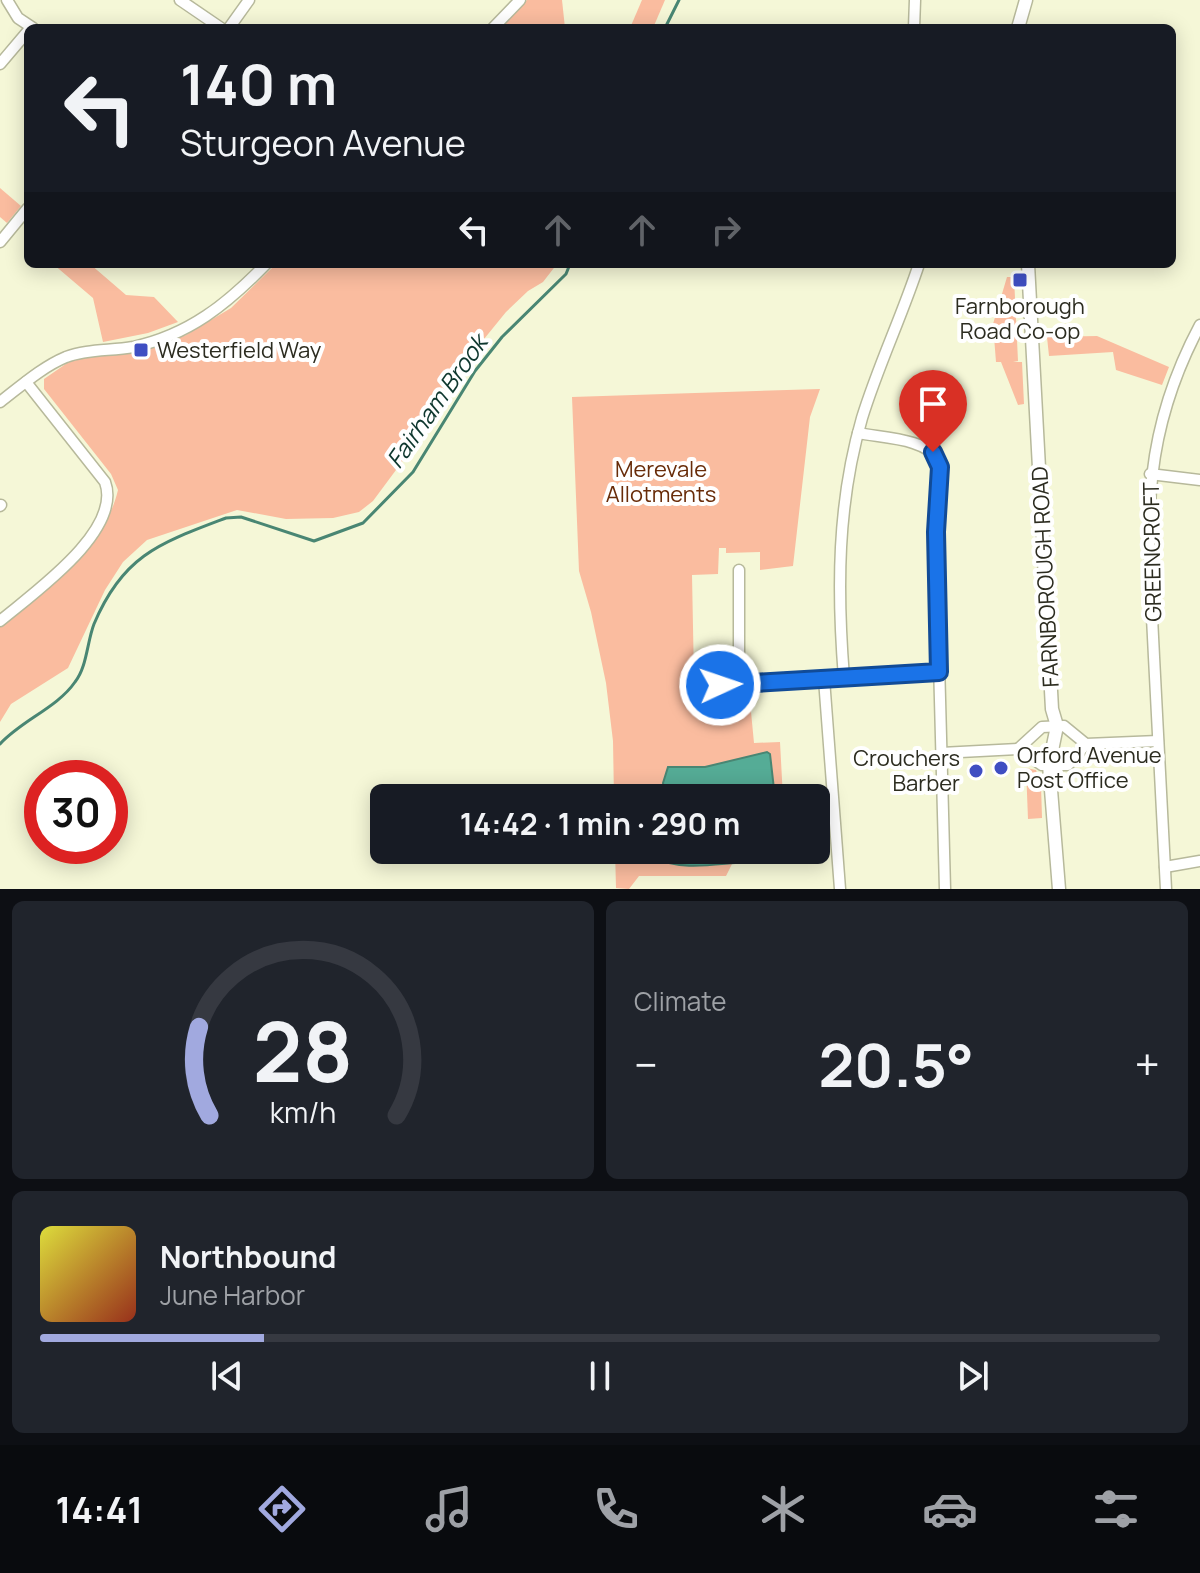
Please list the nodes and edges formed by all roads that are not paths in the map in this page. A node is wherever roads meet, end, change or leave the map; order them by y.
1 (7, 0) edge
2 (180, 0) edge
3 (249, 0) edge
4 (520, 0) edge
5 (915, 0) edge
6 (1026, 0) edge
7 (26, 24) edge
8 (215, 24) edge
9 (232, 24) edge
10 (497, 24) edge
11 (914, 24) edge
12 (1019, 24) edge
13 (24, 36) edge
14 (0, 64) edge
15 (24, 213) edge
16 (0, 242) edge
17 (262, 268) edge
18 (918, 268) edge
19 (1028, 268) edge
20 (1200, 325) edge
21 (26, 382) junction
22 (0, 402) edge
23 (858, 433) junction
24 (1150, 474) junction
25 (1200, 480) edge
26 (739, 570) dead end
27 (0, 621) edge
28 (939, 672) junction
29 (844, 678) junction
30 (824, 679) junction
31 (739, 683) junction
32 (720, 685) dead end
33 (1057, 726) junction
34 (1158, 741) junction
35 (1086, 744) junction
36 (1018, 749) junction
37 (941, 753) junction
38 (1049, 765) junction
39 (1200, 861) edge
40 (1165, 867) junction
41 (840, 889) edge
42 (945, 889) edge
43 (1059, 889) edge
44 (1166, 889) edge

1 - 7 street
2 - 8 street
3 - 9 street
4 - 10 street
5 - 11 street
6 - 12 street
13 - 14 street
15 - 16 street
17 - 21 street
18 - 23 street
19 - 33 street, FARNBOROUGH ROAD
20 - 24 street, GREENCROFT
21 - 22 street
21 - 27 street
23 - 28 street
23 - 29 street
24 - 25 street
24 - 34 street, GREENCROFT
26 - 31 street
28 - 29 street
28 - 37 street
29 - 30 street
30 - 31 street
30 - 41 street
31 - 32 street
33 - 35 street
33 - 36 street
33 - 38 street, FARNBOROUGH ROAD
34 - 35 street
34 - 40 street, GREENCROFT
35 - 38 street
36 - 37 street
36 - 38 street
37 - 42 street
38 - 43 street, FARNBOROUGH ROAD
39 - 40 street
40 - 44 street, GREENCROFT

